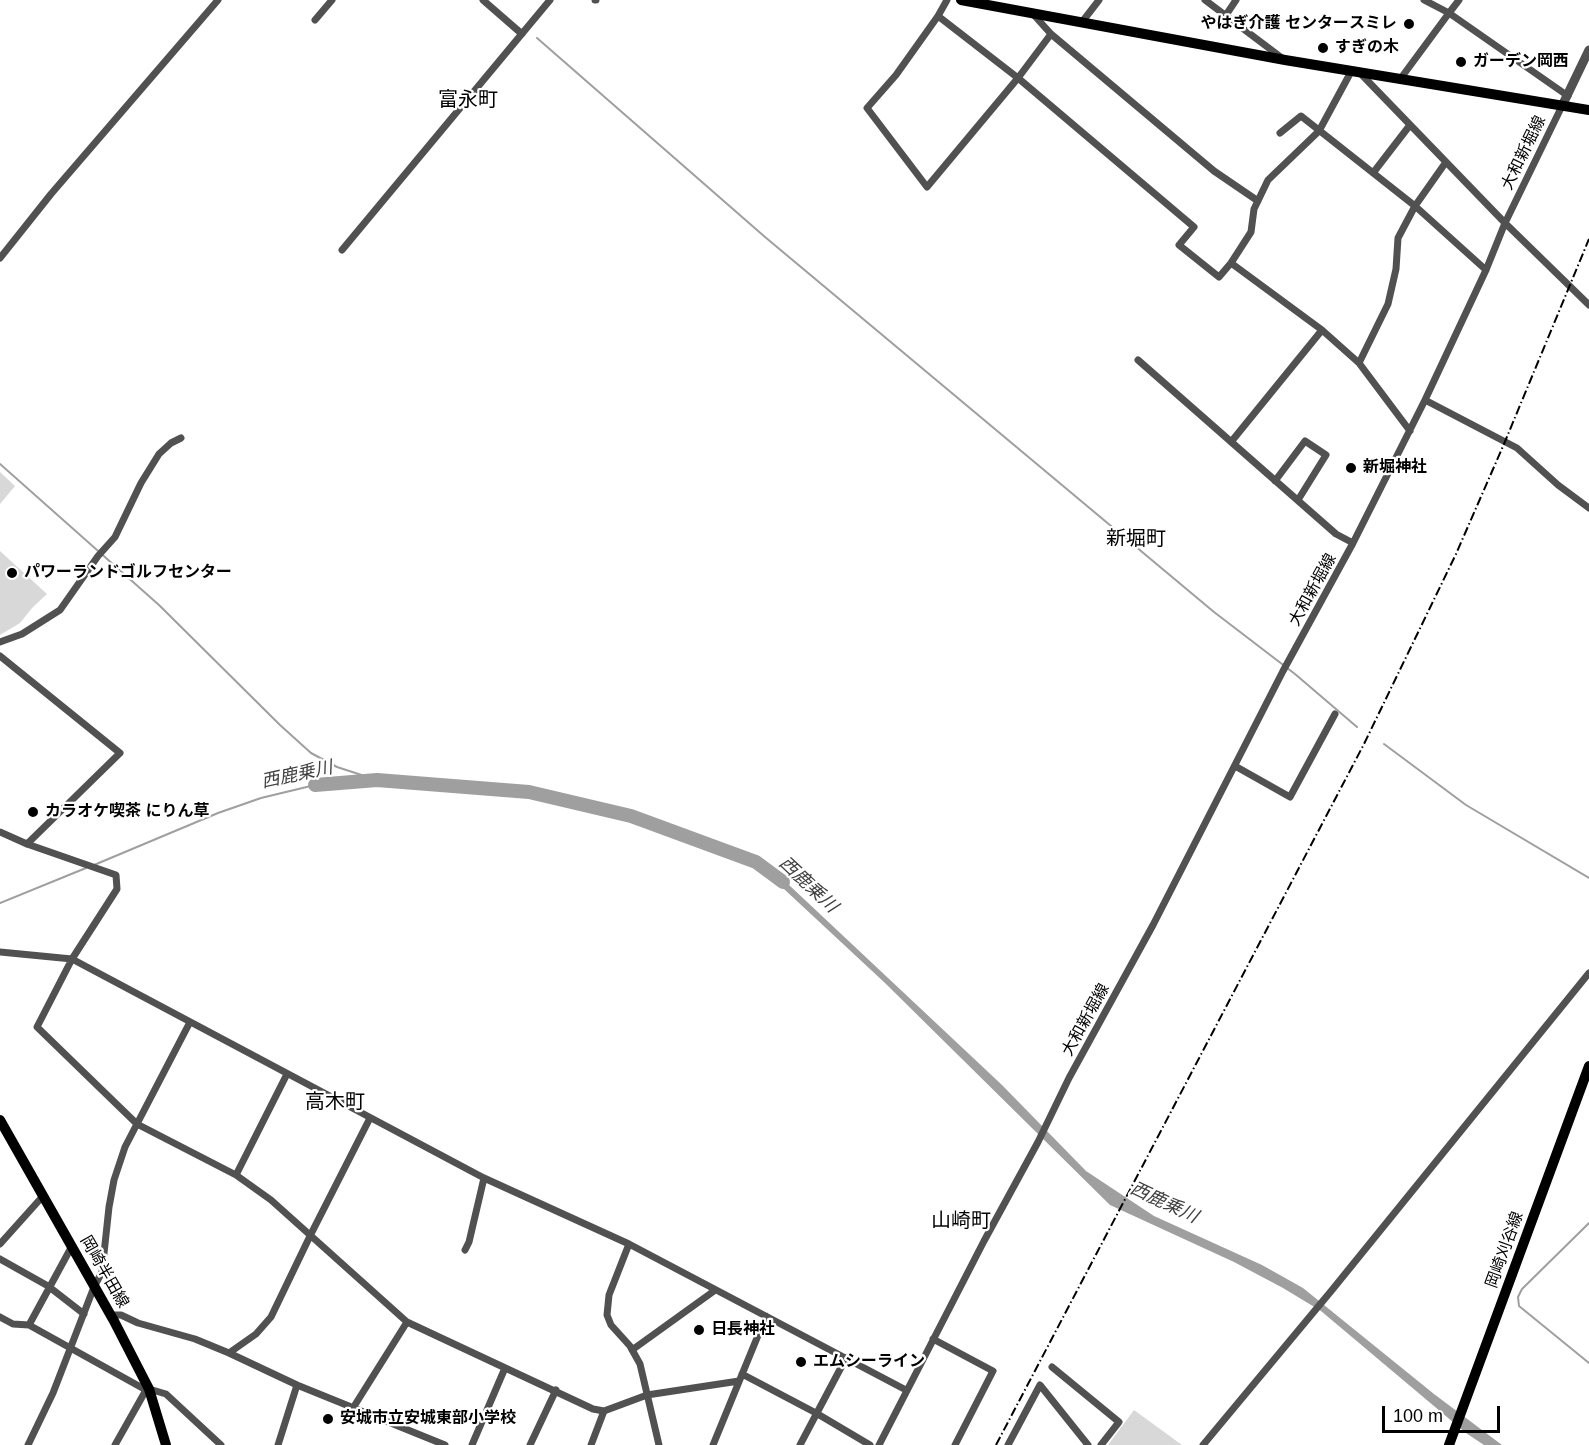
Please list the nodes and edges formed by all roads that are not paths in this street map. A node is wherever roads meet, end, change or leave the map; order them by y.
1 (218, 0) edge
2 (332, 0) edge
3 (483, 0) edge
4 (550, 0) edge
5 (947, 0) edge
6 (961, 0) edge
7 (1099, 0) edge
8 (1236, 0) edge
9 (1424, 0) edge
10 (1459, 0) edge
11 (1209, 1) edge
12 (1031, 12) junction
13 (1449, 13) junction
14 (1226, 15) junction
15 (938, 16) junction
16 (315, 20) dead end
17 (1082, 22) junction
18 (522, 34) junction
19 (1051, 34) junction
20 (1588, 53) edge
21 (1284, 60) junction
22 (1355, 70) junction
23 (1018, 78) junction
24 (1401, 78) junction
25 (1565, 101) junction
26 (1589, 110) edge
27 (1410, 125) junction
28 (1319, 131) junction
29 (1280, 133) dead end
30 (1446, 162) junction
31 (1373, 173) junction
32 (1258, 201) junction
33 (1415, 206) junction
34 (1505, 223) junction
35 (342, 250) dead end
36 (0, 258) edge
37 (1231, 263) junction
38 (1486, 270) junction
39 (1589, 304) edge
40 (1322, 330) junction
41 (1138, 360) dead end
42 (1359, 363) junction
43 (1425, 400) junction
44 (1410, 431) junction
45 (181, 438) dead end
46 (1231, 442) junction
47 (1275, 481) junction
48 (1298, 501) junction
49 (1589, 507) edge
50 (1353, 543) junction
51 (0, 642) edge
52 (0, 656) edge
53 (1335, 714) dead end
54 (1235, 766) junction
55 (0, 832) edge
56 (27, 844) junction
57 (0, 952) edge
58 (72, 959) junction
59 (1589, 973) edge
60 (190, 1022) junction
61 (1589, 1066) edge
62 (287, 1074) junction
63 (370, 1118) junction
64 (0, 1122) edge
65 (137, 1124) junction
66 (236, 1175) junction
67 (484, 1178) junction
68 (44, 1196) junction
69 (310, 1234) junction
70 (0, 1244) edge
71 (629, 1244) junction
72 (72, 1246) junction
73 (465, 1250) dead end
74 (0, 1259) edge
75 (48, 1286) junction
76 (94, 1287) junction
77 (714, 1291) junction
78 (84, 1314) junction
79 (111, 1315) junction
80 (766, 1316) junction
81 (0, 1317) edge
82 (407, 1322) junction
83 (29, 1324) junction
84 (933, 1339) junction
85 (70, 1348) junction
86 (632, 1350) junction
87 (229, 1353) junction
88 (846, 1358) junction
89 (1052, 1367) dead end
90 (505, 1368) junction
91 (741, 1377) junction
92 (297, 1385) junction
93 (148, 1389) junction
94 (556, 1390) junction
95 (906, 1390) junction
96 (647, 1395) junction
97 (353, 1408) junction
98 (604, 1411) junction
99 (816, 1413) junction
100 (28, 1445) edge
101 (115, 1445) edge
102 (166, 1445) edge
103 (221, 1445) edge
104 (278, 1445) edge
105 (445, 1445) edge
106 (472, 1445) edge
107 (530, 1445) edge
108 (591, 1445) edge
109 (660, 1445) edge
110 (713, 1445) edge
111 (800, 1445) edge
112 (870, 1445) edge
113 (879, 1445) edge
114 (955, 1445) edge
115 (1008, 1445) edge
116 (1088, 1445) edge
117 (1101, 1445) edge
118 (1203, 1445) edge
119 (1449, 1445) edge

1 - 36 street
2 - 16 street
3 - 18 street
4 - 18 street
5 - 15 street
6 - 12 main road
7 - 17 street
8 - 14 street
9 - 13 street
10 - 13 street
11 - 14 street
12 - 17 main road
12 - 19 street
13 - 24 street
13 - 25 street
14 - 21 street
15 - 23 street
15 - 23 street
17 - 21 main road
18 - 35 street
19 - 23 street
19 - 32 street
20 - 25 street
21 - 22 main road
22 - 24 main road
22 - 27 street
22 - 28 street
23 - 37 street
24 - 25 main road
25 - 26 main road
25 - 34 street, 大和新堀線
27 - 30 street
27 - 31 street
28 - 29 street
28 - 31 street
28 - 32 street
30 - 33 street
30 - 34 street
31 - 33 street
32 - 37 street
33 - 38 street
33 - 42 street
34 - 38 street, 大和新堀線
34 - 39 street
37 - 40 street
38 - 43 street, 大和新堀線
40 - 42 street
40 - 46 street
41 - 46 street
42 - 44 street
43 - 44 street, 大和新堀線
43 - 49 street
44 - 50 street, 大和新堀線
45 - 51 street
46 - 47 street
47 - 48 street
47 - 48 street
48 - 50 street
50 - 54 street, 大和新堀線
52 - 56 street
53 - 54 street
54 - 84 street, 大和新堀線
55 - 56 street
56 - 58 street
57 - 58 street
58 - 60 street
58 - 65 street
59 - 118 street
60 - 62 street
60 - 65 street
61 - 119 main road, 岡崎刈谷線
62 - 63 street
62 - 66 street
63 - 67 street
63 - 69 street
64 - 68 main road, 岡崎半田線
65 - 66 street
65 - 76 street
66 - 69 street
67 - 71 street
67 - 73 street
68 - 70 street
68 - 72 main road, 岡崎半田線
69 - 82 street
69 - 87 street
71 - 77 street
71 - 86 street
72 - 75 street
72 - 76 main road, 岡崎半田線
74 - 75 street
75 - 78 street
75 - 83 street
76 - 78 street
76 - 79 main road, 岡崎半田線
77 - 80 street
77 - 86 street
78 - 85 street
79 - 87 street
79 - 93 main road, 岡崎半田線
80 - 88 street
80 - 91 street
81 - 83 street
82 - 90 street
82 - 97 street
83 - 85 street
84 - 95 street, 大和新堀線
84 - 114 street
85 - 93 street
85 - 100 street
86 - 96 street
87 - 92 street
88 - 95 street
88 - 99 street
89 - 117 street
90 - 94 street
90 - 106 street
91 - 96 street
91 - 99 street
91 - 110 street
92 - 97 street
92 - 104 street
93 - 101 street
93 - 102 main road, 岡崎半田線
93 - 103 street
94 - 98 street
94 - 107 street
95 - 113 street, 大和新堀線
96 - 98 street
96 - 109 street
97 - 105 street
98 - 108 street
99 - 111 street
99 - 112 street
115 - 116 street

